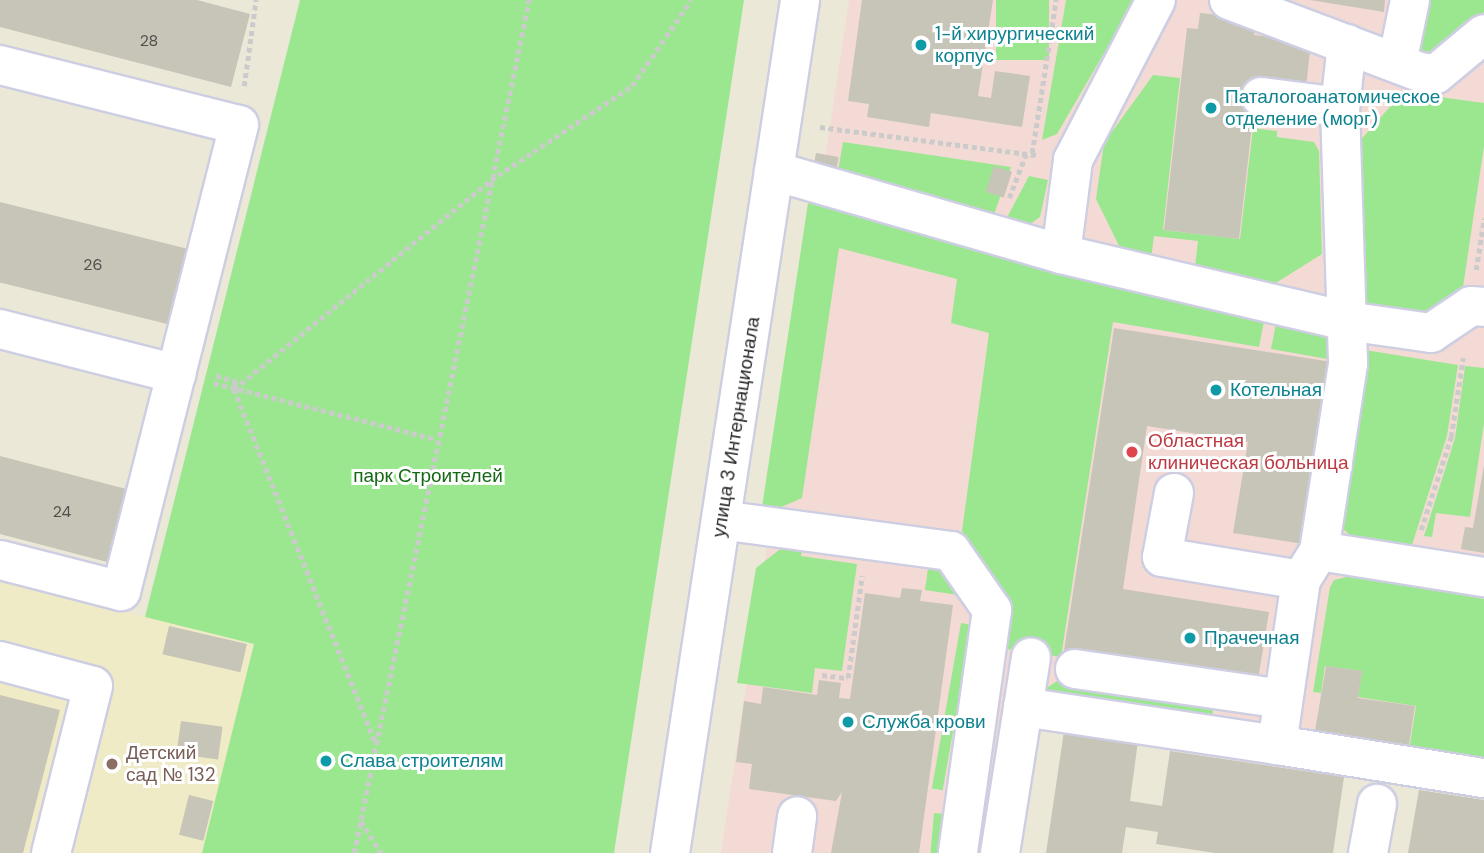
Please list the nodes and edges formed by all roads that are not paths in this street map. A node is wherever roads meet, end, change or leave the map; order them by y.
1 (800, 0) edge
2 (1156, 0) edge
3 (1229, 0) edge
4 (1410, 0) edge
5 (1484, 34) edge
6 (1347, 44) junction
7 (1396, 63) junction
8 (0, 65) edge
9 (1261, 97) dead end
10 (1340, 107) junction
11 (774, 171) junction
12 (1061, 254) junction
13 (1478, 307) edge
14 (1346, 321) junction
15 (0, 329) edge
16 (176, 374) junction
17 (1174, 493) dead end
18 (721, 520) junction
19 (0, 560) edge
20 (1310, 565) junction
21 (1484, 577) edge
22 (1031, 657) dead end
23 (0, 661) edge
24 (1075, 669) dead end
25 (1283, 699) junction
26 (1023, 707) junction
27 (1277, 745) junction
28 (1484, 778) edge
29 (1377, 804) dead end
30 (51, 853) edge
31 (670, 853) edge
32 (958, 853) edge
33 (1000, 853) edge
34 (1368, 853) edge

1 - 11 street, улица 3 Интернационала
2 - 12 street
3 - 6 street
4 - 7 street
5 - 7 street
6 - 7 street
6 - 10 street
8 - 16 street
9 - 10 street
10 - 14 street
11 - 12 street
11 - 18 street, улица 3 Интернационала
12 - 14 street
13 - 14 street
14 - 20 street
15 - 16 street
16 - 19 street
17 - 20 street
18 - 31 street, улица 3 Интернационала
18 - 32 street
20 - 21 street
20 - 25 street
22 - 26 street
23 - 30 street
24 - 25 street
25 - 27 street
26 - 27 street
26 - 33 street
27 - 28 street
29 - 34 street

